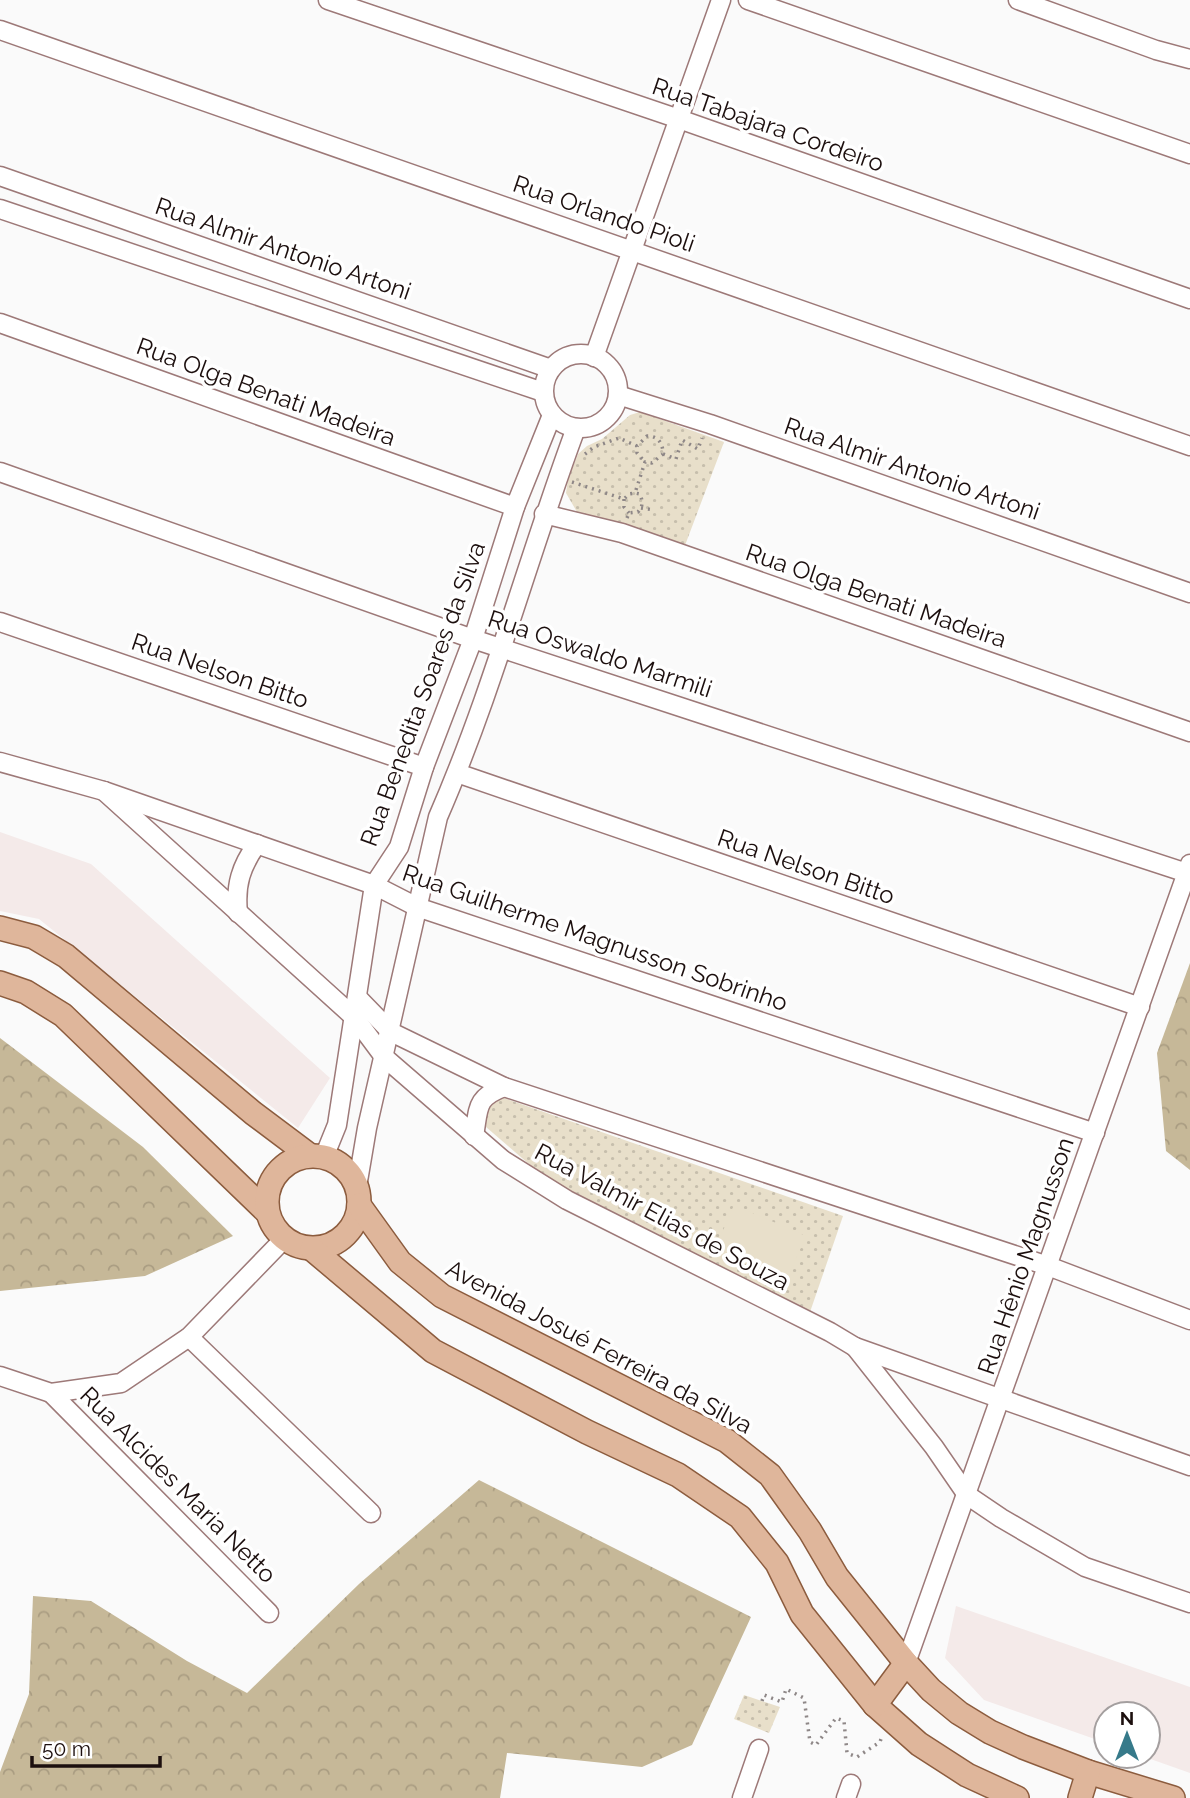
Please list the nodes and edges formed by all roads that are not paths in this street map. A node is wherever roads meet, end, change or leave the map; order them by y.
1 (328, 0) edge
2 (721, 0) edge
3 (747, 0) edge
4 (1018, 0) edge
5 (0, 30) edge
6 (1190, 59) edge
7 (679, 119) junction
8 (1190, 154) edge
9 (0, 176) edge
10 (0, 209) edge
11 (633, 250) junction
12 (1190, 299) edge
13 (0, 323) edge
14 (594, 357) junction
15 (551, 369) junction
16 (543, 392) junction
17 (618, 395) junction
18 (552, 415) junction
19 (576, 428) junction
20 (1190, 446) edge
21 (0, 472) edge
22 (515, 507) junction
23 (544, 513) junction
24 (1190, 593) edge
25 (0, 622) edge
26 (473, 639) junction
27 (501, 647) junction
28 (1190, 732) edge
29 (0, 762) edge
30 (424, 767) junction
31 (457, 773) junction
32 (104, 791) junction
33 (257, 844) junction
34 (1189, 868) edge
35 (374, 885) junction
36 (417, 907) junction
37 (239, 913) junction
38 (0, 928) edge
39 (0, 984) edge
40 (358, 998) junction
41 (1140, 1007) junction
42 (355, 1018) junction
43 (391, 1032) junction
44 (384, 1057) junction
45 (504, 1087) junction
46 (1095, 1133) junction
47 (474, 1136) junction
48 (317, 1156) junction
49 (358, 1196) junction
50 (267, 1212) junction
51 (284, 1239) junction
52 (312, 1249) junction
53 (1048, 1266) junction
54 (1190, 1320) edge
55 (189, 1337) junction
56 (855, 1347) junction
57 (0, 1376) edge
58 (51, 1393) junction
59 (1002, 1398) junction
60 (1190, 1466) edge
61 (967, 1495) junction
62 (371, 1513) dead end
63 (1190, 1603) edge
64 (270, 1612) dead end
65 (906, 1663) junction
66 (882, 1712) junction
67 (758, 1749) dead end
68 (1088, 1772) junction
69 (742, 1798) edge
70 (1017, 1798) edge
71 (1080, 1798) edge
72 (1173, 1798) edge

1 - 7 street, Rua Tabajara Cordeiro
2 - 7 street
3 - 8 street
4 - 6 street
5 - 11 street, Rua Orlando Pioli
7 - 11 street
7 - 12 street, Rua Tabajara Cordeiro
9 - 15 street, Rua Almir Antonio Artoni
10 - 16 street
11 - 14 street
11 - 20 street, Rua Orlando Pioli
13 - 22 street, Rua Olga Benati Madeira
14 - 15 street
14 - 17 street
15 - 16 street
16 - 18 street
17 - 19 street
17 - 24 street, Rua Almir Antonio Artoni
18 - 19 street
18 - 22 street, Rua Benedita Soares da Silva
19 - 23 street
21 - 26 street, Rua Oswaldo Marmili
22 - 26 street, Rua Benedita Soares da Silva
23 - 27 street
23 - 28 street, Rua Olga Benati Madeira
25 - 30 street, Rua Nelson Bitto
26 - 27 street, Rua Oswaldo Marmili
26 - 30 street, Rua Benedita Soares da Silva
27 - 31 street
27 - 34 street, Rua Oswaldo Marmili
29 - 32 street, Rua Guilherme Magnusson Sobrinho
30 - 35 street, Rua Benedita Soares da Silva
31 - 36 street
31 - 41 street, Rua Nelson Bitto
32 - 33 street, Rua Guilherme Magnusson Sobrinho
32 - 37 street, Rua Valmir Elias de Souza
33 - 35 street, Rua Guilherme Magnusson Sobrinho
33 - 37 street
34 - 41 street, Rua Hênio Magnusson
35 - 36 street, Rua Guilherme Magnusson Sobrinho
35 - 40 street, Rua Benedita Soares da Silva
36 - 43 street
36 - 46 street, Rua Guilherme Magnusson Sobrinho
37 - 42 street, Rua Valmir Elias de Souza
38 - 48 main road
39 - 50 main road
40 - 42 street, Rua Benedita Soares da Silva
40 - 43 street
41 - 46 street, Rua Hênio Magnusson
42 - 44 street, Rua Valmir Elias de Souza
42 - 48 street, Rua Benedita Soares da Silva
43 - 44 street
43 - 45 street
44 - 47 street, Rua Valmir Elias de Souza
44 - 49 street
45 - 47 street
45 - 53 street
46 - 53 street, Rua Hênio Magnusson
47 - 56 street, Rua Valmir Elias de Souza
48 - 49 main road
48 - 50 main road
49 - 52 main road
49 - 65 main road, Avenida Josué Ferreira da Silva
50 - 51 main road
51 - 52 main road
51 - 55 street
52 - 66 main road
53 - 54 street
53 - 59 street, Rua Hênio Magnusson
55 - 58 street
55 - 62 street
56 - 59 street, Rua Valmir Elias de Souza
56 - 61 street
57 - 58 street
58 - 64 street, Rua Alcides Maria Netto
59 - 60 street, Rua Valmir Elias de Souza
59 - 61 street, Rua Hênio Magnusson
61 - 63 street
61 - 65 street, Rua Hênio Magnusson
65 - 66 main road
65 - 68 main road, Avenida Josué Ferreira da Silva
66 - 70 main road
67 - 69 street
68 - 71 main road
68 - 72 main road, Avenida Josué Ferreira da Silva

